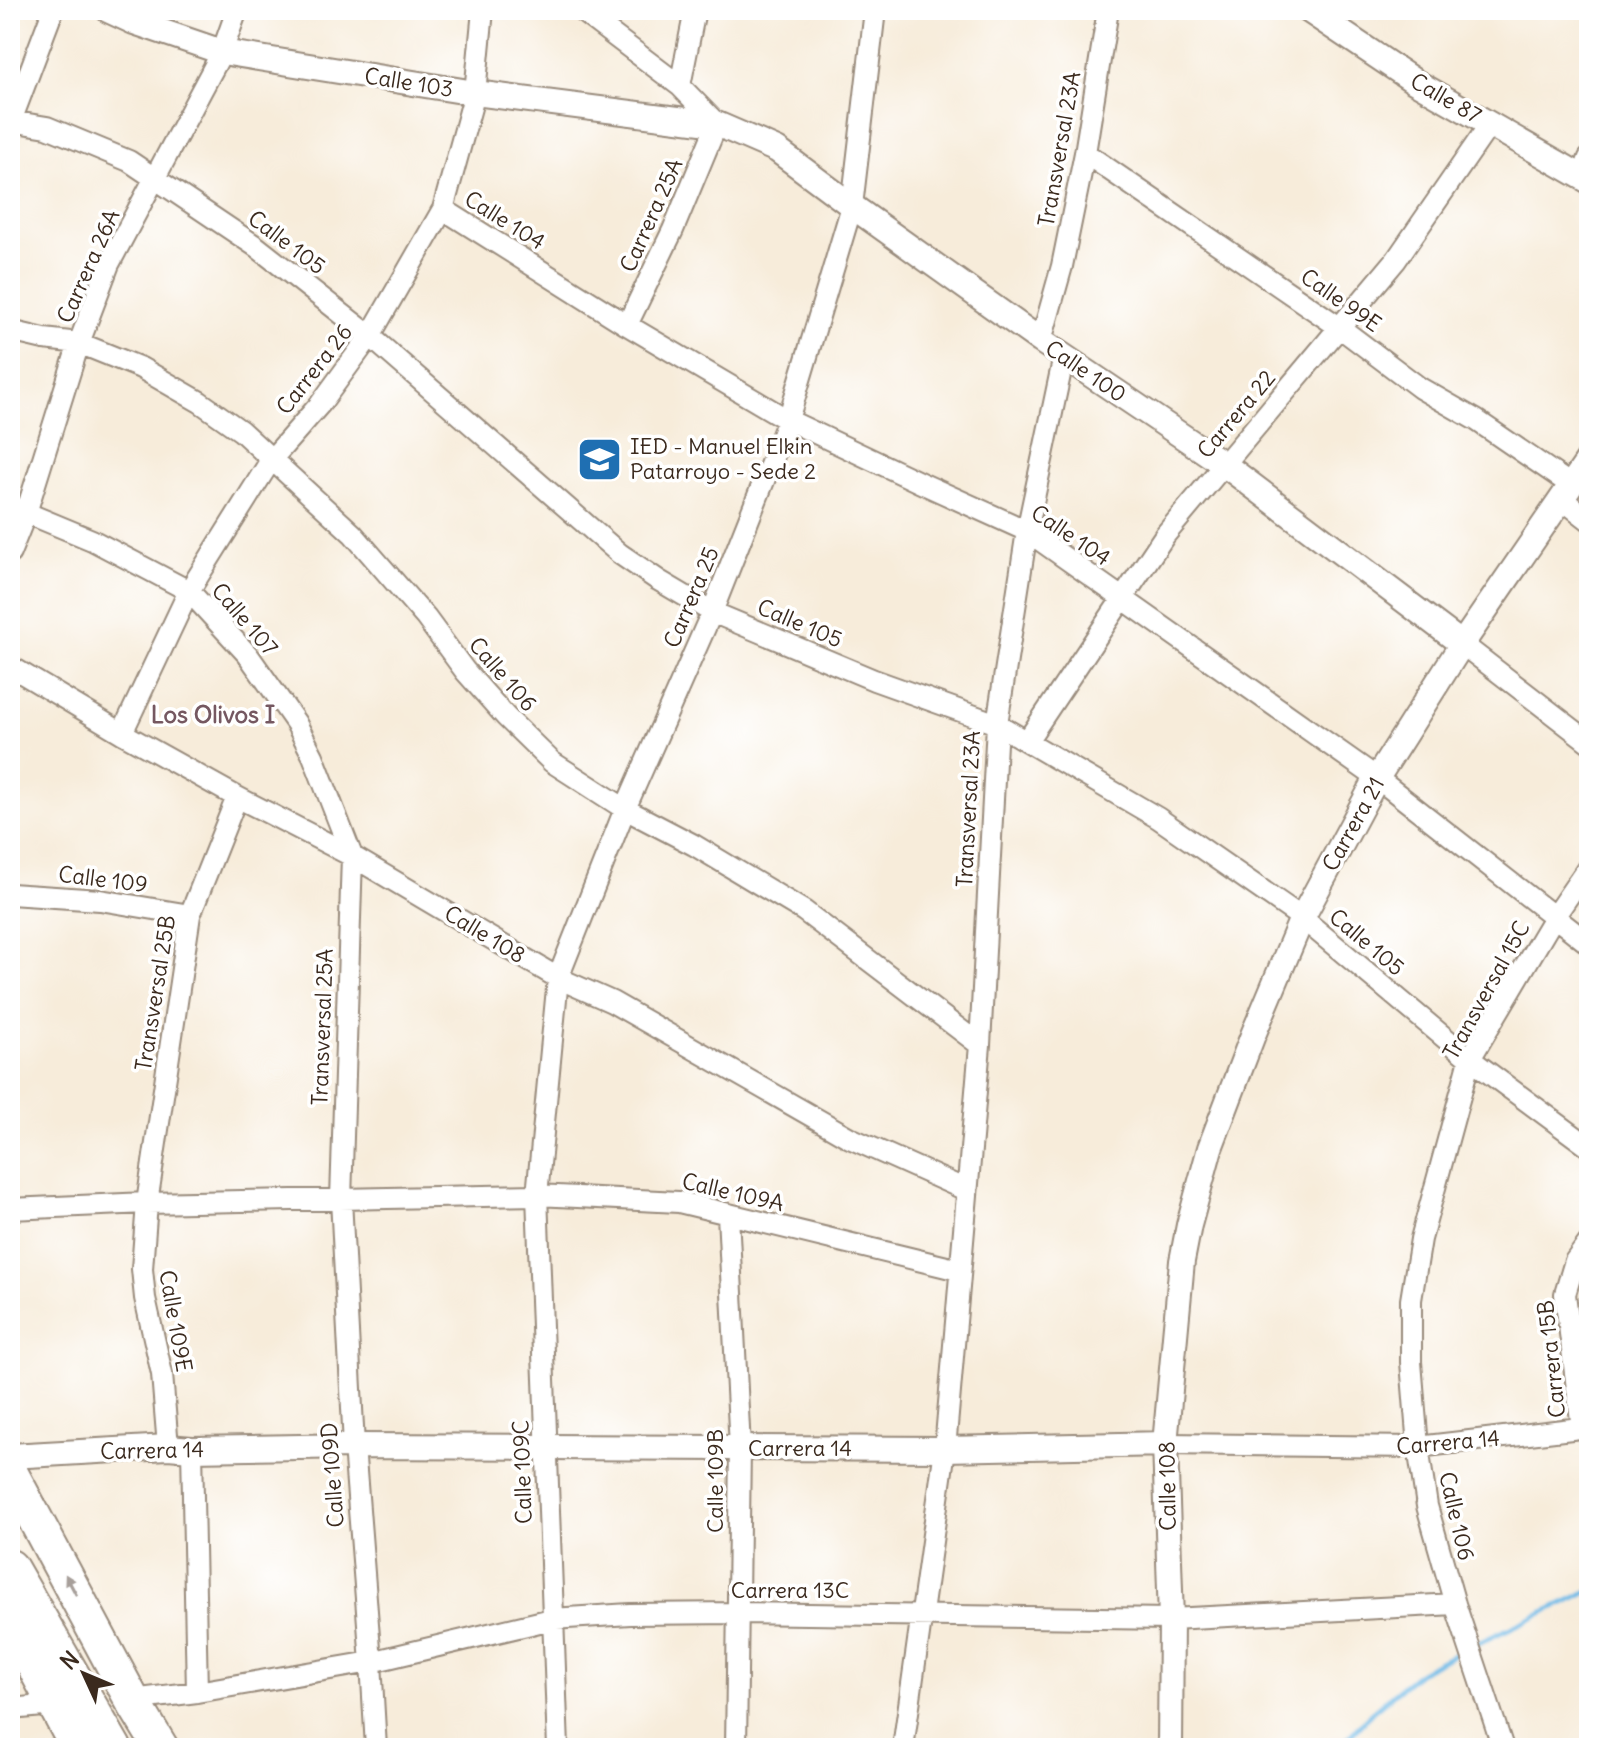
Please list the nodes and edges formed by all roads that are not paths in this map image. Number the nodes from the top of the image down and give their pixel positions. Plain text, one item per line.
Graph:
1 (53, 10) edge
2 (108, 10) edge
3 (237, 10) edge
4 (483, 10) edge
5 (580, 10) edge
6 (695, 10) edge
7 (875, 10) edge
8 (1108, 10) edge
9 (1308, 10) edge
10 (222, 52) junction
11 (680, 86) junction
12 (475, 93) junction
13 (10, 121) edge
14 (717, 124) junction
15 (1490, 124) junction
16 (1085, 153) junction
17 (1587, 171) edge
18 (155, 180) junction
19 (852, 206) junction
20 (443, 209) junction
21 (627, 325) junction
22 (1339, 327) junction
23 (10, 331) edge
24 (370, 336) junction
25 (1041, 341) junction
26 (79, 343) junction
27 (1064, 356) junction
28 (788, 420) junction
29 (1589, 459) edge
30 (271, 460) junction
31 (1225, 465) junction
32 (1566, 492) junction
33 (18, 510) edge
34 (1589, 520) edge
35 (1027, 531) junction
36 (10, 553) edge
37 (189, 591) junction
38 (1122, 598) junction
39 (712, 612) junction
40 (1462, 644) junction
41 (10, 666) edge
42 (997, 724) junction
43 (122, 733) junction
44 (1027, 741) junction
45 (1589, 742) edge
46 (1377, 778) junction
47 (237, 797) junction
48 (625, 809) junction
49 (352, 856) junction
50 (1589, 866) edge
51 (10, 894) edge
52 (190, 915) junction
53 (1554, 917) junction
54 (1302, 918) junction
55 (1589, 944) edge
56 (558, 978) junction
57 (980, 1045) junction
58 (1470, 1059) junction
59 (1589, 1147) edge
60 (966, 1190) junction
61 (537, 1195) junction
62 (341, 1199) junction
63 (147, 1203) junction
64 (10, 1209) edge
65 (728, 1215) junction
66 (1189, 1225) joint
67 (1421, 1239) joint
68 (1589, 1242) edge
69 (959, 1270) junction
70 (1585, 1427) edge
71 (1165, 1444) junction
72 (354, 1446) junction
73 (1418, 1447) junction
74 (180, 1448) junction
75 (545, 1448) junction
76 (740, 1448) junction
77 (945, 1449) junction
78 (10, 1456) edge
79 (10, 1472) edge
80 (10, 1567) edge
81 (1455, 1604) junction
82 (739, 1613) junction
83 (922, 1615) junction
84 (552, 1619) junction
85 (1171, 1619) junction
86 (10, 1620) edge
87 (371, 1662) junction
88 (197, 1692) junction
89 (132, 1700) junction
90 (55, 1705) junction
91 (10, 1709) edge
92 (78, 1748) edge
93 (114, 1748) edge
94 (161, 1748) edge
95 (376, 1748) edge
96 (558, 1748) edge
97 (736, 1748) edge
98 (903, 1748) edge
99 (1170, 1748) edge
100 (1503, 1748) edge

1 - 13 street
2 - 10 street, Calle 103
3 - 10 street, Carrera 26A
4 - 12 street, Carrera 26
5 - 11 street, Calle 100
6 - 11 street
7 - 19 street, Carrera 25
8 - 16 street, Transversal 23A
9 - 15 street, Calle 87
10 - 12 street, Calle 103
10 - 18 street, Carrera 26A
11 - 14 street, Calle 100
12 - 14 street, Calle 103
12 - 20 street, Carrera 26
13 - 18 street, Calle 105
14 - 19 street, Calle 100
14 - 21 street, Carrera 25A
15 - 17 street, Calle 87
15 - 22 street, Carrera 22
16 - 22 street, Calle 99E
16 - 25 street, Transversal 23A
18 - 24 street, Calle 105
18 - 26 street, Carrera 26A
19 - 25 street, Calle 100
19 - 28 street, Carrera 25
20 - 21 street, Calle 104
20 - 24 street, Carrera 26
21 - 28 street, Calle 104
22 - 31 street, Carrera 22
22 - 32 street, Calle 99E
23 - 26 street, Calle 106
24 - 30 street, Carrera 26
24 - 39 street, Calle 105
25 - 27 street, Calle 100
26 - 30 street, Calle 106
26 - 33 street, Carrera 26A
27 - 31 street, Calle 100
27 - 35 street, Transversal 23A
28 - 35 street, Calle 104
28 - 39 street, Carrera 25
29 - 32 street, Carrera 21
30 - 37 street, Carrera 26
30 - 48 street, Calle 106
31 - 38 street, Carrera 22
31 - 40 street, Calle 100
32 - 34 street, Calle 99E
32 - 40 street, Carrera 21
33 - 36 street, Carrera 26A
33 - 37 street, Calle 107
35 - 38 street, Calle 104
35 - 42 street, Transversal 23A
37 - 43 street, Carrera 26
37 - 49 street, Calle 107
38 - 44 street, Carrera 22
38 - 46 street, Calle 104
39 - 42 street, Calle 105
39 - 48 street, Carrera 25
40 - 45 street, Calle 100
40 - 46 street, Carrera 21
41 - 43 street, Calle 108
42 - 44 street, Calle 105
42 - 57 street, Transversal 23A
43 - 47 street, Calle 108
44 - 54 street, Calle 105
46 - 53 street, Calle 104
46 - 54 street, Carrera 21
47 - 49 street, Calle 108
47 - 52 street, Transversal 25B
48 - 56 street, Carrera 25
48 - 57 street, Calle 106
49 - 56 street, Calle 108
49 - 62 street, Transversal 25A
50 - 53 street, Transversal 15C
51 - 52 street, Calle 109
52 - 63 street, Transversal 25B
53 - 55 street, Calle 104
53 - 58 street, Transversal 15C
54 - 58 street, Calle 105
54 - 66 street, Carrera 21
56 - 60 street, Calle 108
56 - 61 street, Carrera 25
57 - 60 street, Transversal 23A
58 - 59 street, Calle 105
58 - 67 street, Transversal 15C
60 - 69 street, Transversal 23A
61 - 62 street, Calle 109A
61 - 65 street, Calle 109A
61 - 75 street, Calle 109C
62 - 63 street, Calle 109A
62 - 72 street, Calle 109D
63 - 64 street, Calle 109A
63 - 74 street, Calle 109E
65 - 69 street, Calle 109A
65 - 76 street, Calle 109B
66 - 71 street, Calle 108
67 - 73 street, Calle 106
68 - 70 street, Carrera 15B
69 - 77 street
70 - 73 street, Carrera 14
71 - 73 street, Carrera 14
71 - 77 street, Carrera 14
71 - 85 street, Calle 108
72 - 74 street, Carrera 14
72 - 75 street, Carrera 14
72 - 87 street, Calle 109D
73 - 81 street, Calle 106
74 - 78 street, Carrera 14
74 - 88 street, Calle 109E
75 - 76 street, Carrera 14
75 - 84 street, Calle 109C
76 - 77 street, Carrera 14
76 - 82 street, Calle 109B
77 - 83 street
89 -> 79 highway
80 - 93 highway
81 - 85 street, Carrera 13C
81 - 100 street, Calle 106
82 - 83 street, Carrera 13C
82 - 84 street, Carrera 13C
82 - 97 street, Calle 109B
83 - 85 street, Carrera 13C
83 - 98 street
84 - 87 street, Carrera 13C
84 - 96 street, Calle 109C
85 - 99 street, Calle 108
86 - 90 highway
87 - 88 street, Carrera 13C
87 - 95 street, Calle 109D
88 - 89 street, Carrera 13C
89 - 94 highway
90 - 91 street
90 - 92 highway

